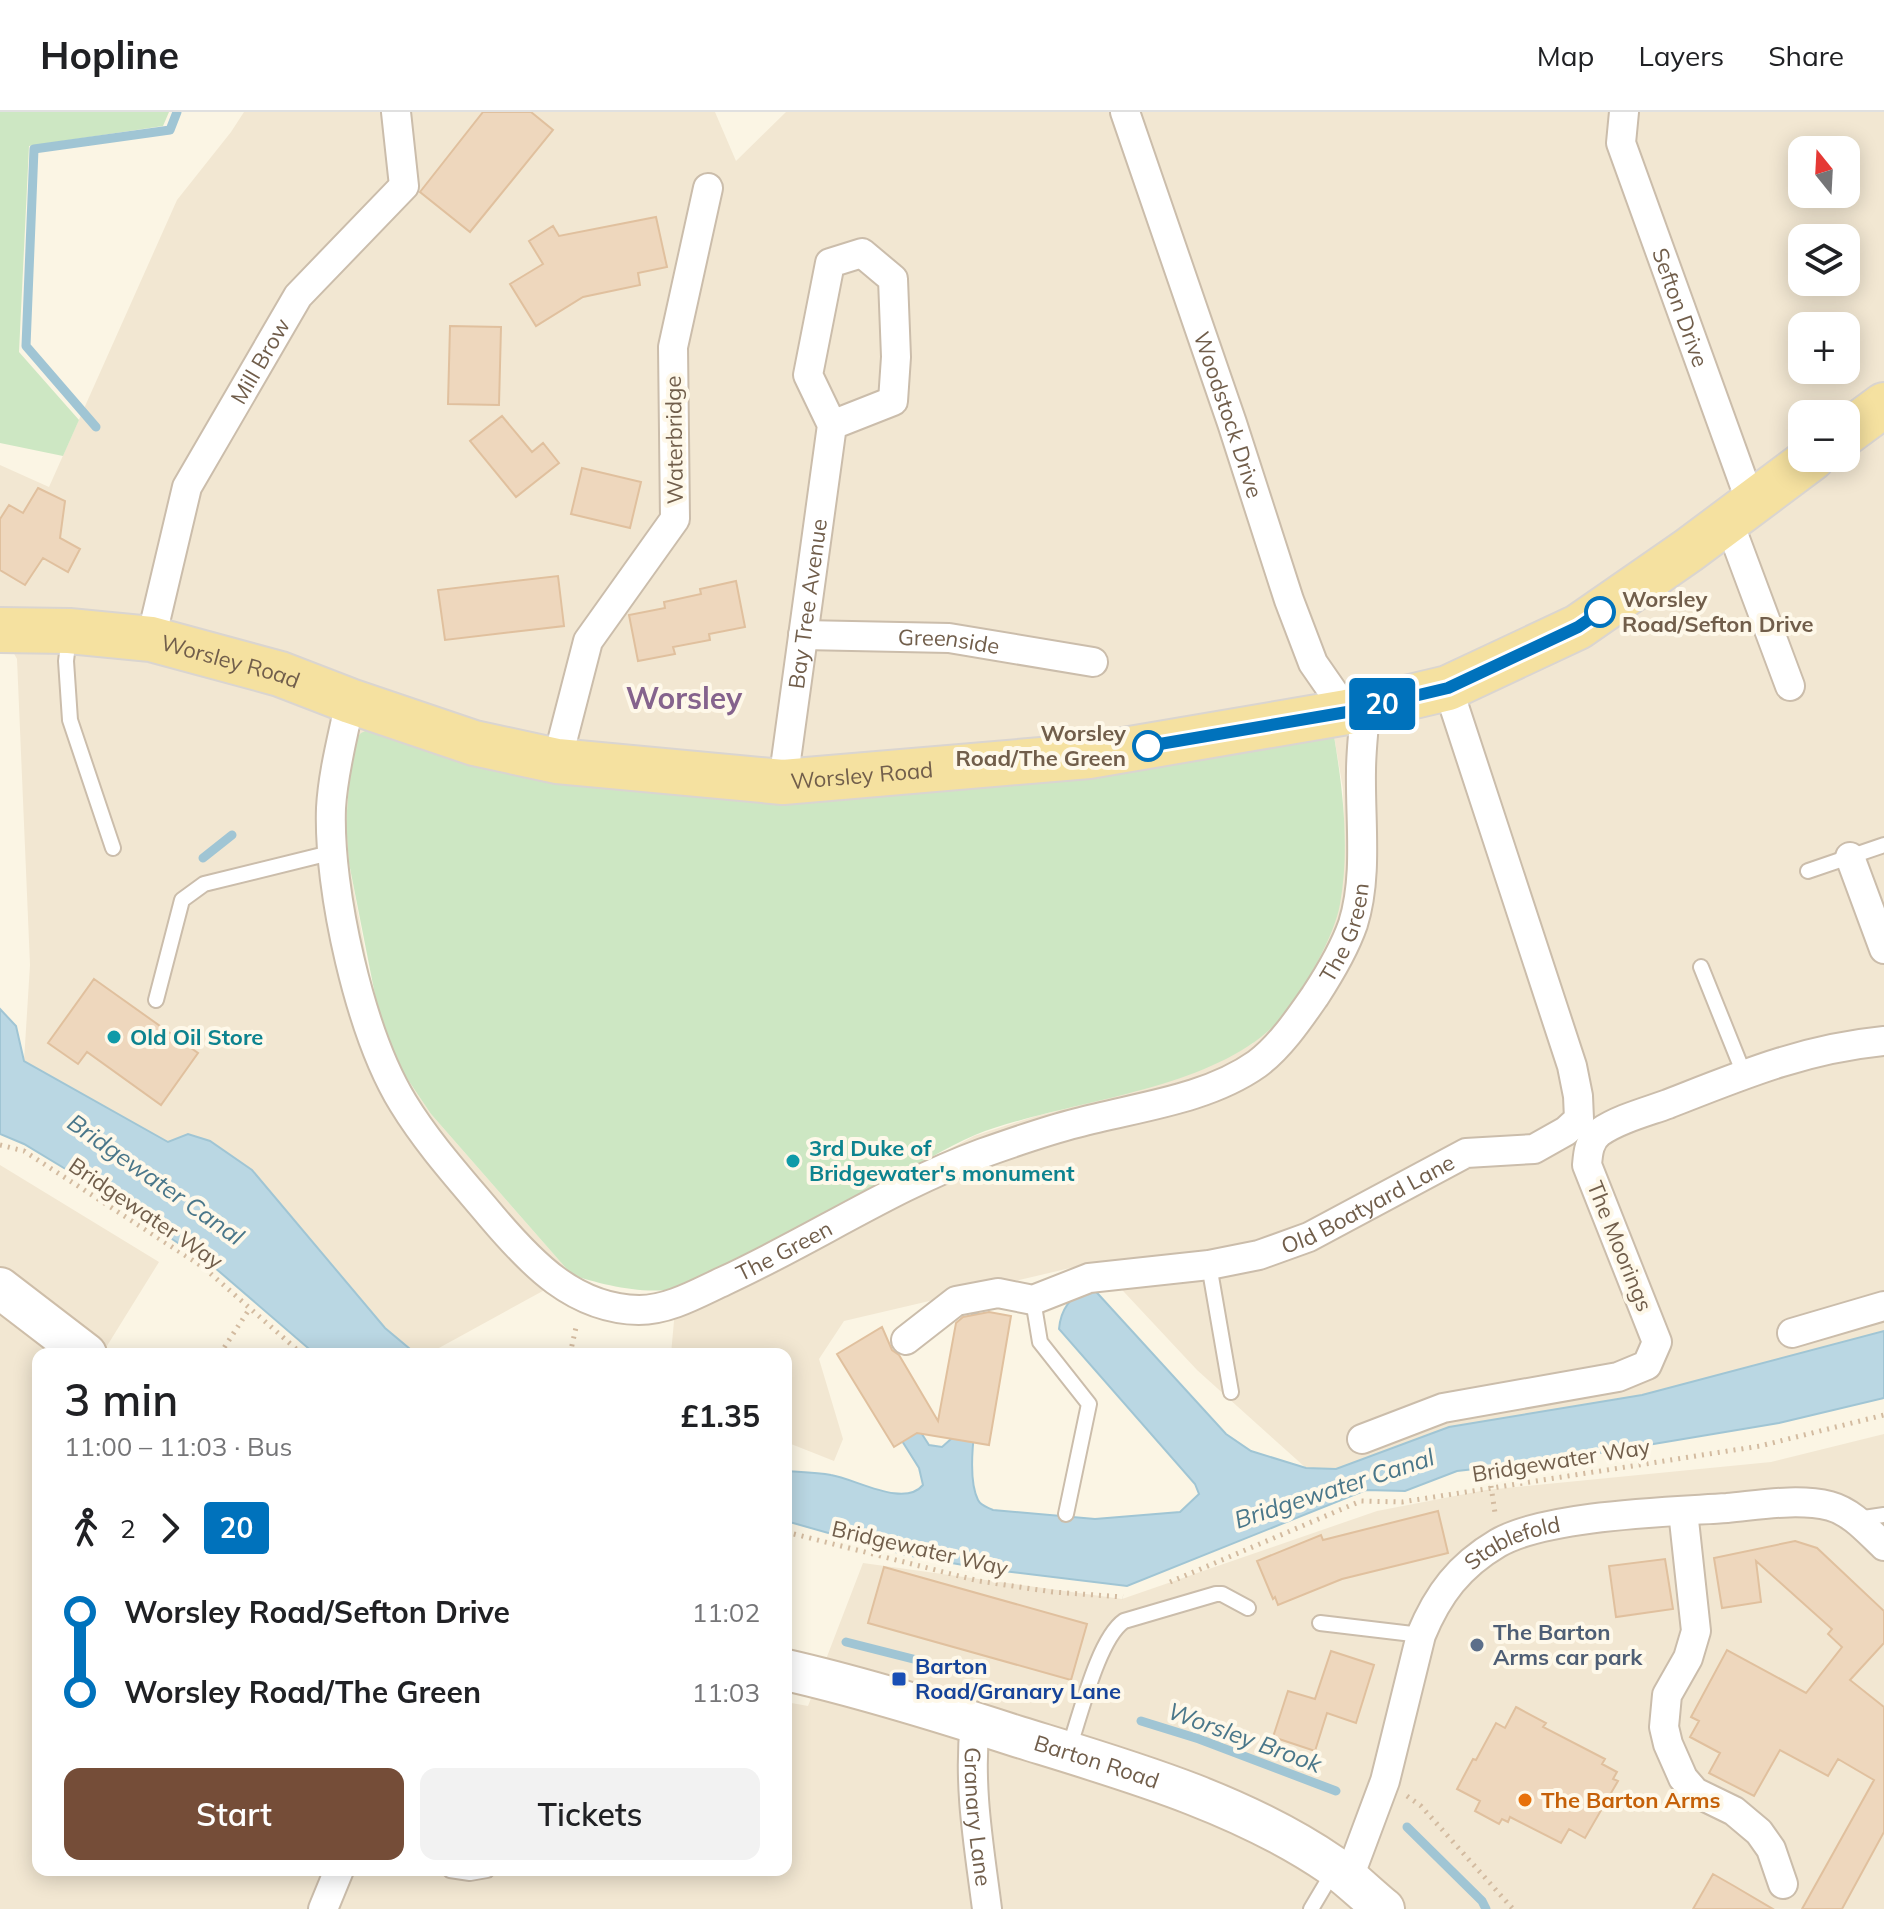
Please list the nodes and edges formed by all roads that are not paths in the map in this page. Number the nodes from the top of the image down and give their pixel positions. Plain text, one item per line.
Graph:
1 (396, 112) edge
2 (1125, 112) edge
3 (1624, 112) edge
4 (708, 188) dead end
5 (1884, 405) edge
6 (1860, 423) edge
7 (832, 425) junction
8 (1793, 472) edge
9 (1740, 512) junction
10 (0, 630) edge
11 (69, 631) junction
12 (803, 635) junction
13 (151, 639) junction
14 (1093, 662) dead end
15 (1790, 686) dead end
16 (1448, 688) junction
17 (350, 701) junction
18 (1356, 710) junction
19 (557, 761) junction
20 (783, 782) junction
21 (1884, 845) edge
22 (113, 848) dead end
23 (334, 852) junction
24 (1850, 857) junction
25 (1808, 871) dead end
26 (1884, 949) edge
27 (1701, 967) dead end
28 (156, 1000) dead end
29 (1884, 1041) edge
30 (1744, 1074) junction
31 (1209, 1265) junction
32 (0, 1288) edge
33 (1033, 1300) junction
34 (1884, 1306) edge
35 (1792, 1333) dead end
36 (906, 1340) dead end
37 (78, 1348) edge
38 (1231, 1392) dead end
39 (1362, 1439) dead end
40 (1683, 1511) junction
41 (1066, 1514) dead end
42 (1884, 1515) edge
43 (1855, 1519) junction
44 (1884, 1546) edge
45 (1248, 1608) dead end
46 (1320, 1623) dead end
47 (1421, 1635) junction
48 (792, 1671) edge
49 (975, 1723) junction
50 (1068, 1752) junction
51 (1342, 1874) junction
52 (337, 1876) edge
53 (1783, 1884) dead end
54 (323, 1909) edge
55 (987, 1909) edge
56 (1311, 1909) edge
57 (1384, 1909) edge

1 - 13 street, Mill Brow
2 - 18 street, Woodstock Drive
3 - 9 street, Sefton Drive
4 - 19 street, Waterbridge
5 - 6 main road
7 - 7 street
7 - 12 street, Bay Tree Avenue
8 - 9 main road, Worsley Road
9 - 15 street, Sefton Drive
9 - 16 main road, Worsley Road
10 - 11 main road, Worsley Road
11 - 13 main road, Worsley Road
11 - 22 lane
12 - 14 street, Greenside
12 - 20 street, Bay Tree Avenue
13 - 17 main road, Worsley Road
16 - 18 main road, Worsley Road
16 - 31 street, Old Boatyard Lane
17 - 19 main road, Worsley Road
17 - 23 street, The Green
18 - 20 main road, Worsley Road
18 - 23 street, The Green
19 - 20 main road, Worsley Road
21 - 24 lane
23 - 28 lane
24 - 25 lane
24 - 26 street
27 - 30 lane
29 - 30 street, The Moorings
30 - 39 street, The Moorings
31 - 33 street, Old Boatyard Lane
31 - 38 lane
32 - 37 main road
33 - 36 street
33 - 41 lane
34 - 35 street
40 - 43 street, Stablefold
40 - 47 street, Stablefold
40 - 53 street
42 - 43 lane
43 - 44 street, Stablefold
45 - 50 lane
46 - 47 lane
47 - 51 street, Stablefold
48 - 49 main road, Barton Road
49 - 50 main road, Barton Road
49 - 55 street, Granary Lane
50 - 51 main road, Barton Road
51 - 56 lane
51 - 57 main road, Barton Road
52 - 54 street

